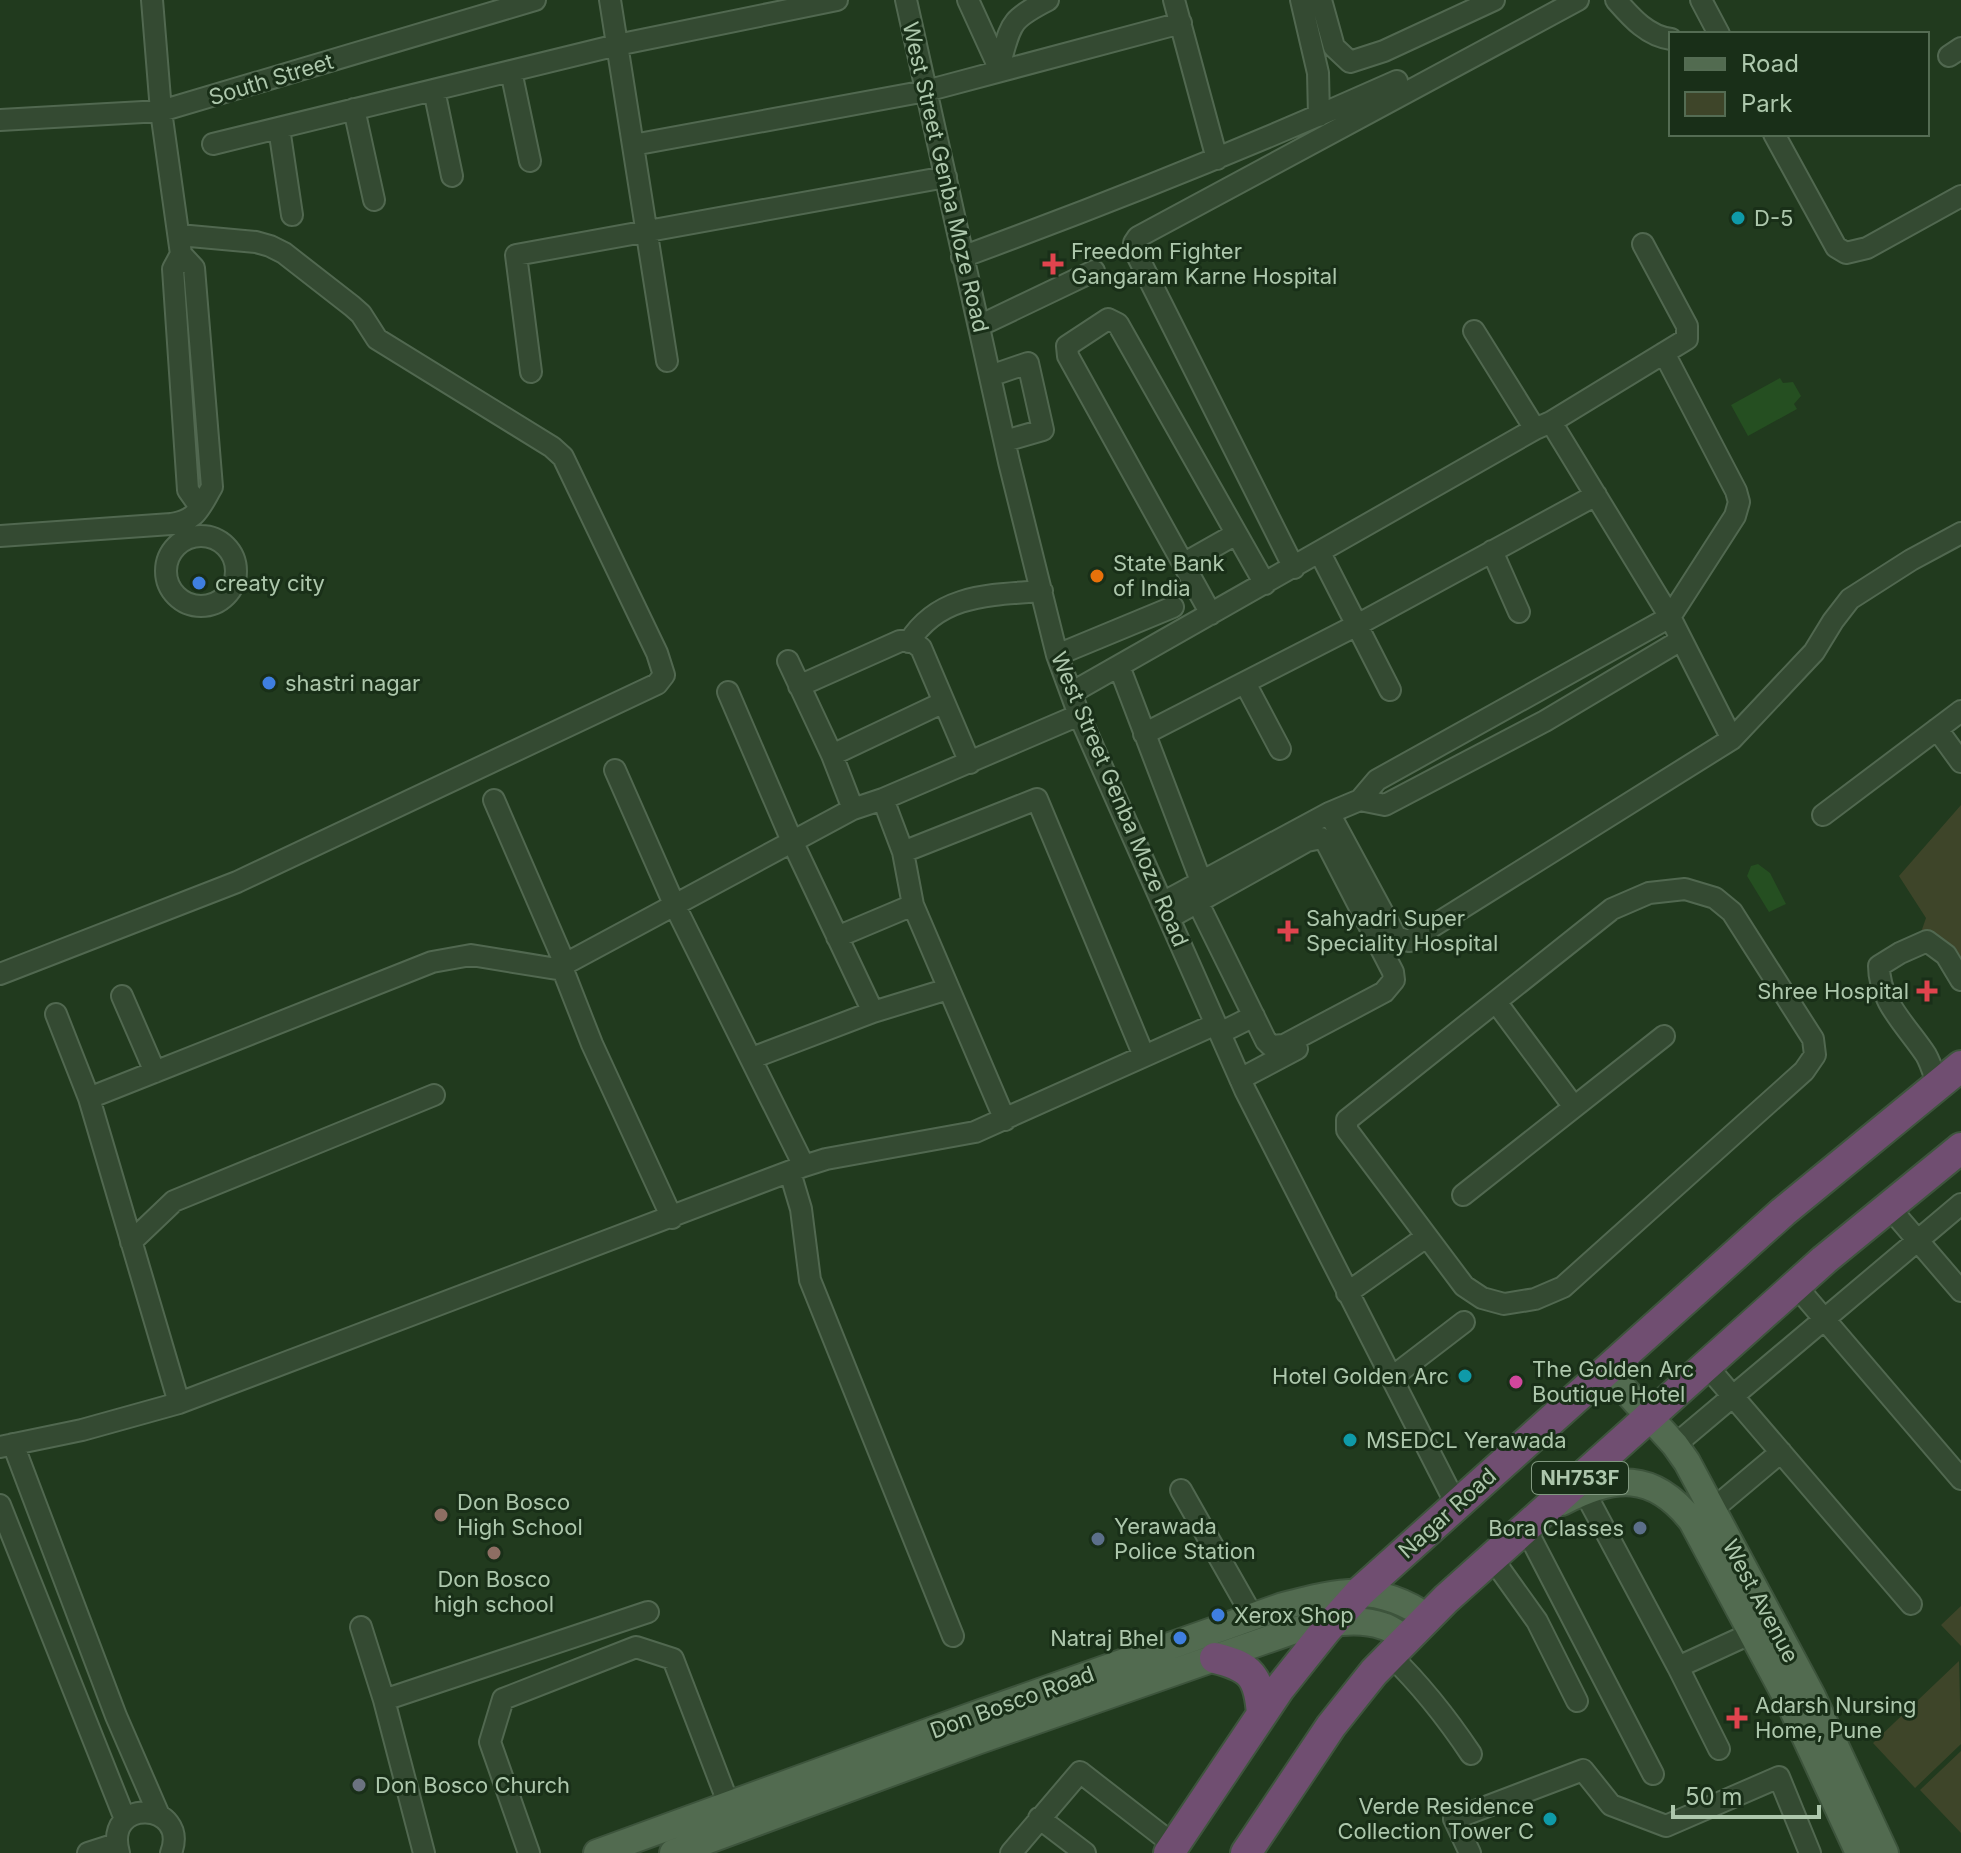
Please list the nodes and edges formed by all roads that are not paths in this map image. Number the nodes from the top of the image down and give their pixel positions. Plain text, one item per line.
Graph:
1 (152, 0) edge
2 (535, 0) edge
3 (610, 0) edge
4 (837, 0) edge
5 (906, 0) edge
6 (968, 0) edge
7 (1048, 0) edge
8 (1174, 0) edge
9 (1301, 0) edge
10 (1321, 0) edge
11 (1494, 0) edge
12 (1578, 0) edge
13 (1616, 0) edge
14 (1701, 0) edge
15 (491, 6) edge
16 (1027, 6) edge
17 (1181, 23) junction
18 (1718, 32) edge
19 (1669, 39) edge
20 (617, 45) junction
21 (999, 68) junction
22 (511, 71) junction
23 (1397, 81) dead end
24 (434, 90) junction
25 (926, 91) junction
26 (354, 109) junction
27 (161, 111) junction
28 (1319, 116) junction
29 (0, 120) edge
30 (279, 128) junction
31 (1775, 136) edge
32 (213, 144) dead end
33 (633, 145) junction
34 (1217, 159) junction
35 (530, 161) dead end
36 (452, 176) dead end
37 (946, 177) junction
38 (1961, 196) edge
39 (374, 200) dead end
40 (292, 215) dead end
41 (646, 232) junction
42 (180, 244) junction
43 (1643, 244) dead end
44 (962, 257) junction
45 (1094, 271) dead end
46 (979, 326) junction
47 (1474, 331) dead end
48 (1664, 353) junction
49 (667, 361) dead end
50 (531, 372) dead end
51 (990, 376) junction
52 (1543, 426) junction
53 (1005, 441) junction
54 (1596, 495) junction
55 (1961, 533) edge
56 (1236, 534) junction
57 (0, 536) edge
58 (1492, 551) junction
59 (1320, 553) junction
60 (1183, 564) junction
61 (1294, 568) junction
62 (1265, 584) junction
63 (1042, 591) junction
64 (1173, 607) dead end
65 (1519, 612) dead end
66 (1211, 614) junction
67 (1670, 617) junction
68 (1357, 625) junction
69 (1681, 640) junction
70 (909, 642) junction
71 (1057, 655) junction
72 (788, 661) dead end
73 (1119, 666) junction
74 (1245, 683) junction
75 (799, 686) junction
76 (1390, 690) dead end
77 (728, 692) dead end
78 (1071, 693) junction
79 (944, 702) junction
80 (1961, 711) edge
81 (1079, 715) junction
82 (1937, 729) junction
83 (1144, 734) junction
84 (1732, 739) junction
85 (1280, 749) dead end
86 (832, 755) junction
87 (1961, 762) edge
88 (970, 763) junction
89 (615, 770) dead end
90 (883, 799) junction
91 (494, 800) dead end
92 (1360, 800) junction
93 (853, 809) junction
94 (1329, 813) junction
95 (1823, 815) dead end
96 (792, 841) junction
97 (903, 852) junction
98 (1196, 896) junction
99 (674, 904) junction
100 (913, 905) junction
101 (1165, 910) junction
102 (837, 937) junction
103 (564, 967) junction
104 (2, 975) edge
105 (1961, 980) edge
106 (948, 989) junction
107 (122, 996) dead end
108 (1395, 996) dead end
109 (1496, 1002) junction
110 (873, 1012) junction
111 (56, 1014) dead end
112 (1248, 1019) junction
113 (1218, 1028) junction
114 (1664, 1036) dead end
115 (1144, 1056) junction
116 (752, 1058) junction
117 (155, 1072) junction
118 (1949, 1075) edge
119 (1240, 1079) junction
120 (434, 1095) dead end
121 (89, 1098) junction
122 (1574, 1107) junction
123 (1005, 1120) junction
124 (1961, 1148) edge
125 (797, 1169) junction
126 (1463, 1195) dead end
127 (1961, 1204) edge
128 (1889, 1207) junction
129 (672, 1218) junction
130 (1426, 1237) junction
131 (1917, 1240) junction
132 (131, 1242) junction
133 (1796, 1286) junction
134 (1961, 1291) edge
135 (1347, 1293) junction
136 (1824, 1319) junction
137 (1464, 1322) dead end
138 (1706, 1365) junction
139 (1606, 1369) junction
140 (1391, 1378) junction
141 (1733, 1395) junction
142 (179, 1403) junction
143 (1649, 1416) junction
144 (6, 1445) edge
145 (1675, 1445) junction
146 (1781, 1452) junction
147 (1961, 1479) edge
148 (1181, 1490) dead end
149 (1584, 1491) junction
150 (1456, 1504) junction
151 (0, 1505) edge
152 (1712, 1510) junction
153 (1534, 1520) junction
154 (1492, 1558) junction
155 (1361, 1591) junction
156 (1911, 1604) dead end
157 (648, 1612) dead end
158 (1253, 1617) junction
159 (1429, 1618) junction
160 (1333, 1623) junction
161 (361, 1627) dead end
162 (1752, 1633) junction
163 (953, 1636) dead end
164 (1398, 1647) junction
165 (1215, 1658) junction
166 (1678, 1667) junction
167 (384, 1700) junction
168 (1577, 1701) dead end
169 (1262, 1714) junction
170 (1719, 1749) dead end
171 (1471, 1754) dead end
172 (1653, 1774) dead end
173 (729, 1805) junction
174 (159, 1815) junction
175 (1039, 1818) junction
176 (125, 1819) junction
177 (118, 1848) edge
178 (1172, 1849) edge
179 (88, 1853) edge
180 (171, 1853) edge
181 (424, 1853) edge
182 (529, 1853) edge
183 (597, 1853) edge
184 (673, 1853) edge
185 (1011, 1853) edge
186 (1085, 1853) edge
187 (1246, 1853) edge
188 (1470, 1853) edge
189 (1810, 1853) edge
190 (1859, 1853) edge
191 (1885, 1853) edge

1 - 27 street
2 - 15 street, South Street
3 - 20 street
4 - 20 street
5 - 25 street, West Street Genba Moze Road
6 - 21 street
7 - 16 street
8 - 17 street
9 - 28 street
10 - 11 street
12 - 61 street
13 - 19 street
14 - 18 street
15 - 27 street, South Street
16 - 21 street
17 - 21 street
17 - 34 street
20 - 22 street
20 - 33 street
21 - 25 street
22 - 24 street
22 - 35 street
23 - 28 street
24 - 26 street
24 - 36 street
25 - 33 street
25 - 37 street, West Street Genba Moze Road
26 - 30 street
26 - 39 street
27 - 29 street, South Street
27 - 42 street
28 - 34 street
30 - 32 street
30 - 40 street
31 - 38 street
33 - 41 street
34 - 44 street
37 - 41 street
37 - 44 street, West Street Genba Moze Road
41 - 49 street
41 - 50 street
42 - 57 street
42 - 104 street
43 - 48 street
44 - 46 street, West Street Genba Moze Road
45 - 46 street
46 - 51 street, West Street Genba Moze Road
47 - 52 street
48 - 52 street
48 - 67 street
51 - 53 street, West Street Genba Moze Road
51 - 53 street
52 - 54 street
52 - 59 street
53 - 63 street, West Street Genba Moze Road
54 - 58 street
54 - 67 street
55 - 84 street
56 - 60 street
56 - 60 street
56 - 62 street
58 - 65 street
58 - 68 street
59 - 61 street
59 - 68 street
60 - 66 street
61 - 62 street
62 - 66 street
63 - 70 street
63 - 71 street, West Street Genba Moze Road
64 - 71 street
66 - 73 street
67 - 69 street
67 - 92 street
68 - 74 street
68 - 76 street
69 - 84 street
69 - 92 street
70 - 75 street
70 - 79 street
71 - 78 street, West Street Genba Moze Road
72 - 75 street
73 - 78 street
73 - 83 street
74 - 83 street
74 - 85 street
75 - 86 street
77 - 96 street
78 - 81 street, West Street Genba Moze Road
79 - 86 street
79 - 88 street
80 - 82 street
81 - 88 street
81 - 101 street, West Street Genba Moze Road
82 - 87 street
82 - 95 street
83 - 98 street
84 - 94 street
86 - 93 street
88 - 90 street
89 - 99 street
90 - 93 street
90 - 97 street
91 - 103 street
92 - 94 street
93 - 96 street
94 - 98 street
96 - 99 street
96 - 102 street
97 - 100 street
97 - 115 street
98 - 101 street
98 - 112 street
98 - 112 street
99 - 103 street
99 - 116 street
100 - 102 street
100 - 106 street
101 - 113 street, West Street Genba Moze Road
102 - 110 street
103 - 117 street
103 - 129 street
105 - 118 street
106 - 110 street
106 - 123 street
107 - 117 street
108 - 119 street
109 - 122 street
109 - 130 street
109 - 130 street
110 - 116 street
111 - 121 street
112 - 113 street
113 - 115 street
113 - 119 street, West Street Genba Moze Road
114 - 122 street
115 - 123 street
116 - 125 street
117 - 121 street
118 - 139 highway, Nagar Road / NH753F
119 - 135 street, West Street Genba Moze Road
120 - 132 street
121 - 132 street
122 - 126 street
123 - 125 street
124 - 128 highway, NH753F
125 - 129 street
125 - 163 street
127 - 131 street
128 - 131 street
128 - 133 highway, NH753F
129 - 142 street
130 - 135 street
131 - 134 street
131 - 136 street
132 - 142 street
133 - 136 street
133 - 138 highway, NH753F
135 - 140 street, West Street Genba Moze Road
136 - 141 street
136 - 147 street
137 - 140 street
138 - 141 street
138 - 143 highway, NH753F
139 - 143 main road, West Avenue
139 - 150 highway, Nagar Road / NH753F
140 - 150 street, West Street Genba Moze Road
141 - 145 street
141 - 146 street
142 - 144 street
143 - 145 main road, West Avenue
143 - 153 highway, NH753F
144 - 174 street
145 - 152 main road, West Avenue
146 - 152 street
146 - 156 street
148 - 158 street
149 - 153 main road, West Avenue
149 - 162 main road, West Avenue
149 - 166 street
150 - 155 highway, Nagar Road / NH753F
151 - 176 street
152 - 191 main road, West Avenue
153 - 154 highway, NH753F
153 - 172 street
154 - 159 highway, NH753F
154 - 168 street
155 - 158 main road, Don Bosco Road
155 - 159 main road, Don Bosco Road
155 - 160 highway, Nagar Road / NH753F
157 - 167 street
158 - 173 main road, Don Bosco Road
159 - 164 highway, NH753F
160 - 164 main road, Don Bosco Road
160 - 165 main road, Don Bosco Road
160 - 169 highway, Nagar Road / NH753F
161 - 167 street
162 - 166 street
162 - 190 main road, West Avenue
164 - 171 street
164 - 187 highway, NH753F
165 - 169 highway
165 - 184 main road, Don Bosco Road
166 - 170 street
167 - 181 street
169 - 178 highway, Nagar Road / NH753F
173 - 182 street
173 - 183 main road, Don Bosco Road
174 - 176 street
174 - 180 street
175 - 178 street
175 - 185 street
175 - 186 street
176 - 177 street
177 - 179 street
188 - 189 street

